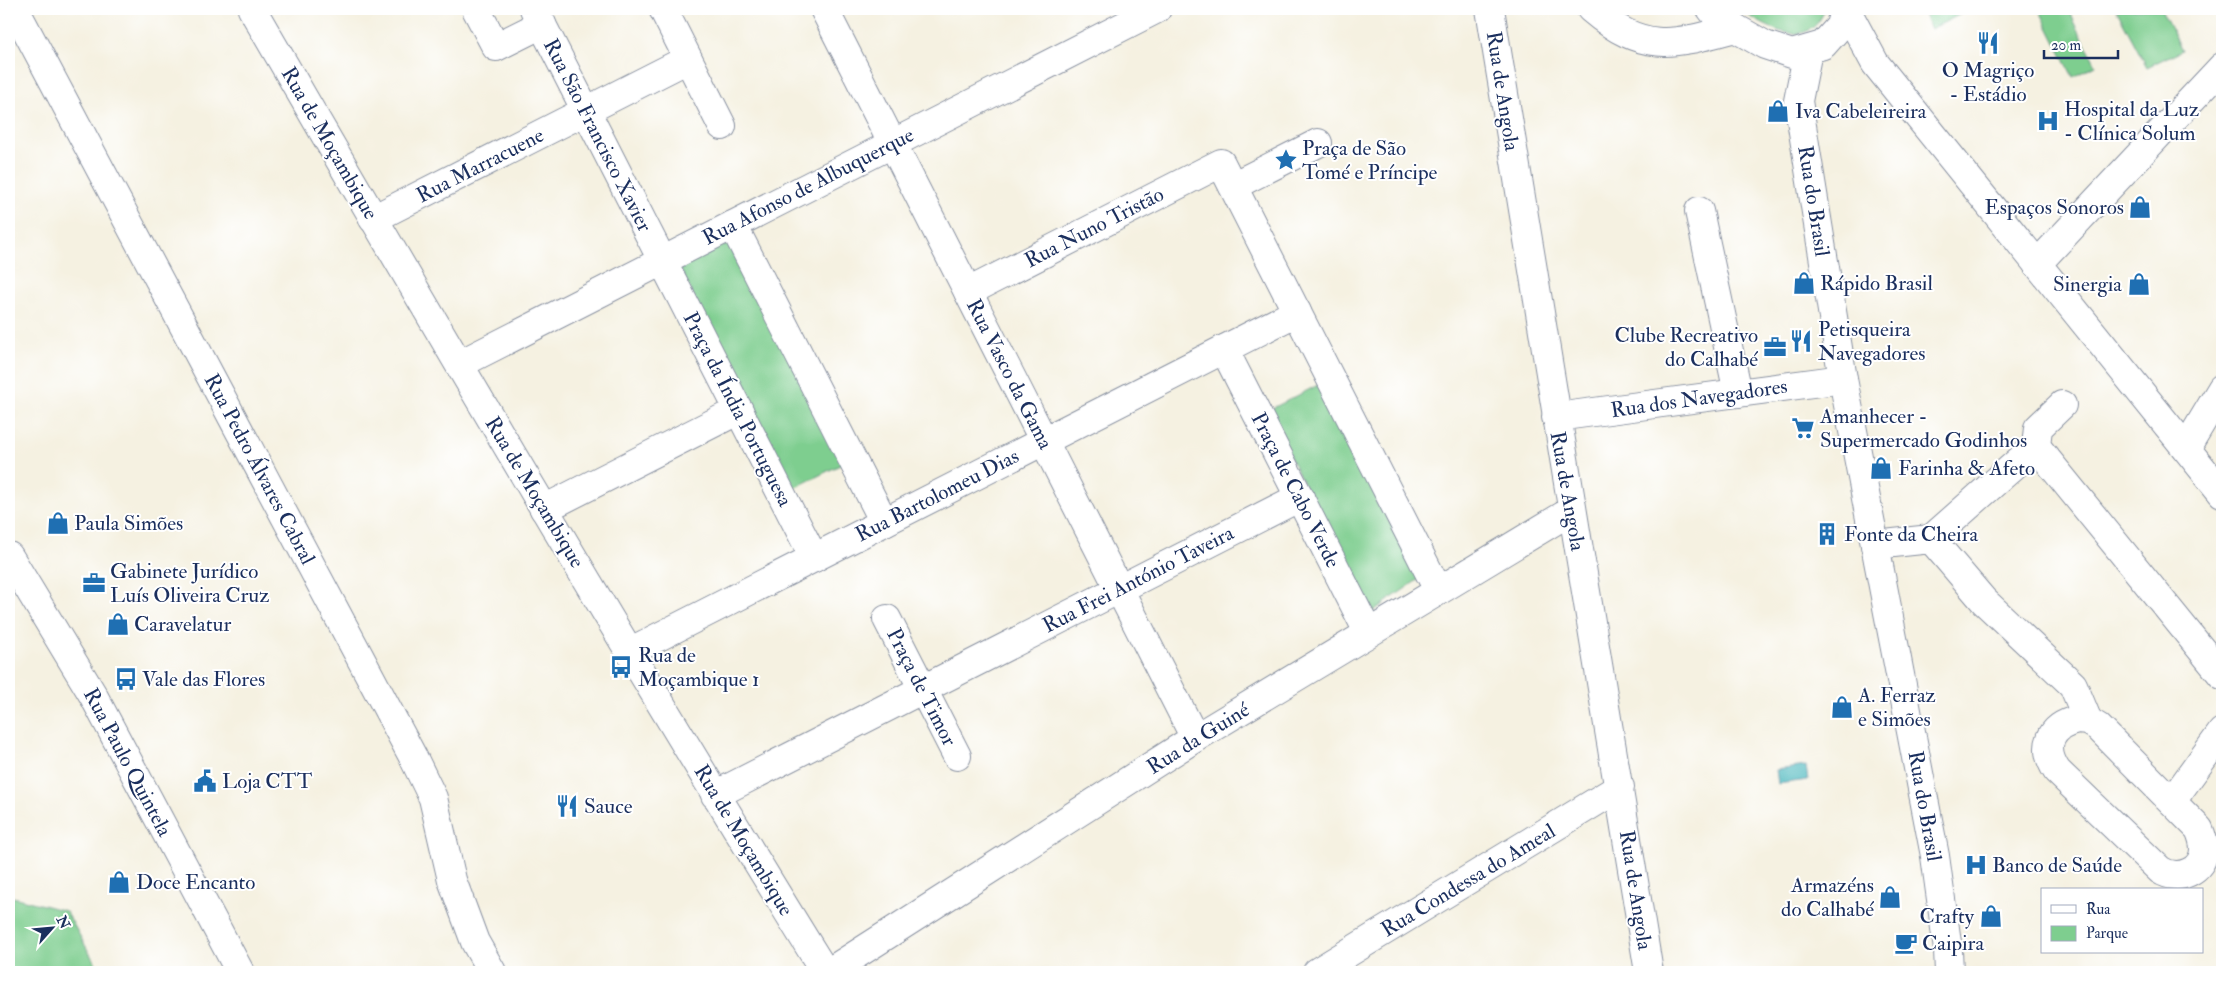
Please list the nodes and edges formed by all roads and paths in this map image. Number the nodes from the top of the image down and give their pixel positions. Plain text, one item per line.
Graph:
1 (15, 9) edge
2 (252, 9) edge
3 (476, 9) edge
4 (663, 9) edge
5 (824, 9) edge
6 (1157, 9) edge
7 (1490, 9) edge
8 (1591, 9) edge
9 (1711, 9) edge
10 (1845, 9) edge
11 (538, 16) edge
12 (1735, 28) junction
13 (1816, 48) junction
14 (688, 59) junction
15 (1875, 63) junction
16 (2222, 67) edge
17 (586, 111) junction
18 (722, 126) dead end
19 (1318, 143) dead end
20 (892, 144) junction
21 (1227, 175) junction
22 (1699, 211) dead end
23 (373, 219) junction
24 (733, 225) junction
25 (663, 261) junction
26 (2037, 264) junction
27 (968, 292) junction
28 (1296, 312) junction
29 (1224, 348) junction
30 (460, 364) junction
31 (1843, 379) junction
32 (2222, 388) edge
33 (1738, 393) junction
34 (2062, 405) dead end
35 (738, 410) junction
36 (1556, 417) junction
37 (1044, 440) junction
38 (2036, 446) junction
39 (2186, 448) junction
40 (2222, 493) edge
41 (1300, 497) junction
42 (544, 509) junction
43 (1571, 511) junction
44 (884, 522) junction
45 (1930, 539) junction
46 (1875, 545) junction
47 (9, 556) edge
48 (814, 558) junction
49 (1119, 589) junction
50 (1438, 590) junction
51 (887, 619) dead end
52 (1368, 632) junction
53 (631, 651) junction
54 (2222, 675) edge
55 (923, 689) junction
56 (2088, 721) junction
57 (2222, 732) edge
58 (1195, 738) junction
59 (957, 756) dead end
60 (1620, 787) junction
61 (715, 795) junction
62 (2172, 801) junction
63 (240, 972) edge
64 (492, 972) edge
65 (827, 972) edge
66 (1316, 972) edge
67 (1649, 972) edge
68 (1949, 972) edge

1 - 64 street, Rua Pedro Álvares Cabral
2 - 23 street, Rua de Moçambique
3 - 11 street
4 - 14 street
5 - 20 street, Rua Vasco da Gama
6 - 20 street, Rua Afonso de Albuquerque
7 - 36 street, Rua de Angola
8 - 12 street
9 - 12 street
10 - 13 street
10 - 15 street
11 - 17 street, Rua São Francisco Xavier
12 - 13 street
13 - 15 street
13 - 31 street, Rua do Brasil
14 - 17 street, Rua Marracuene
14 - 18 street
15 - 26 street
16 - 26 street
17 - 23 street, Rua Marracuene
17 - 25 street, Rua São Francisco Xavier
19 - 21 street
20 - 24 street, Rua Afonso de Albuquerque
20 - 27 street, Rua Vasco da Gama
21 - 27 street, Rua Nuno Tristão
21 - 28 street
22 - 33 street
23 - 30 street, Rua de Moçambique
24 - 25 street, Rua Afonso de Albuquerque
24 - 44 street
25 - 30 street, Rua Afonso de Albuquerque
25 - 35 street, Praça da Índia Portuguesa
26 - 39 street
27 - 37 street, Rua Vasco da Gama
28 - 29 street, Rua Bartolomeu Dias
28 - 50 street
29 - 37 street, Rua Bartolomeu Dias
29 - 41 street, Praça de Cabo Verde
30 - 42 street, Rua de Moçambique
31 - 33 street, Rua dos Navegadores
31 - 46 street, Rua do Brasil
32 - 39 street
33 - 36 street, Rua dos Navegadores
34 - 38 street
35 - 42 street
35 - 48 street, Praça da Índia Portuguesa
36 - 43 street, Rua de Angola
37 - 44 street, Rua Bartolomeu Dias
37 - 49 street, Rua Vasco da Gama
38 - 45 street
38 - 54 street
39 - 40 street
41 - 49 street, Rua Frei António Taveira
41 - 52 street, Praça de Cabo Verde
42 - 53 street, Rua de Moçambique
43 - 50 street, Rua da Guiné
43 - 60 street, Rua de Angola
44 - 48 street, Rua Bartolomeu Dias
45 - 46 street
45 - 56 street
46 - 68 street, Rua do Brasil
47 - 63 street, Rua Paulo Quintela
48 - 53 street, Rua Bartolomeu Dias
49 - 55 street, Rua Frei António Taveira
49 - 58 street, Rua Vasco da Gama
50 - 52 street, Rua da Guiné
51 - 55 street, Praça de Timor
52 - 58 street, Rua da Guiné
53 - 61 street, Rua de Moçambique
55 - 59 street, Praça de Timor
55 - 61 street, Rua Frei António Taveira
56 - 62 street
56 - 62 street
57 - 62 street
58 - 65 street, Rua da Guiné
60 - 66 street, Rua Condessa do Ameal
60 - 67 street, Rua de Angola
61 - 65 street, Rua de Moçambique

